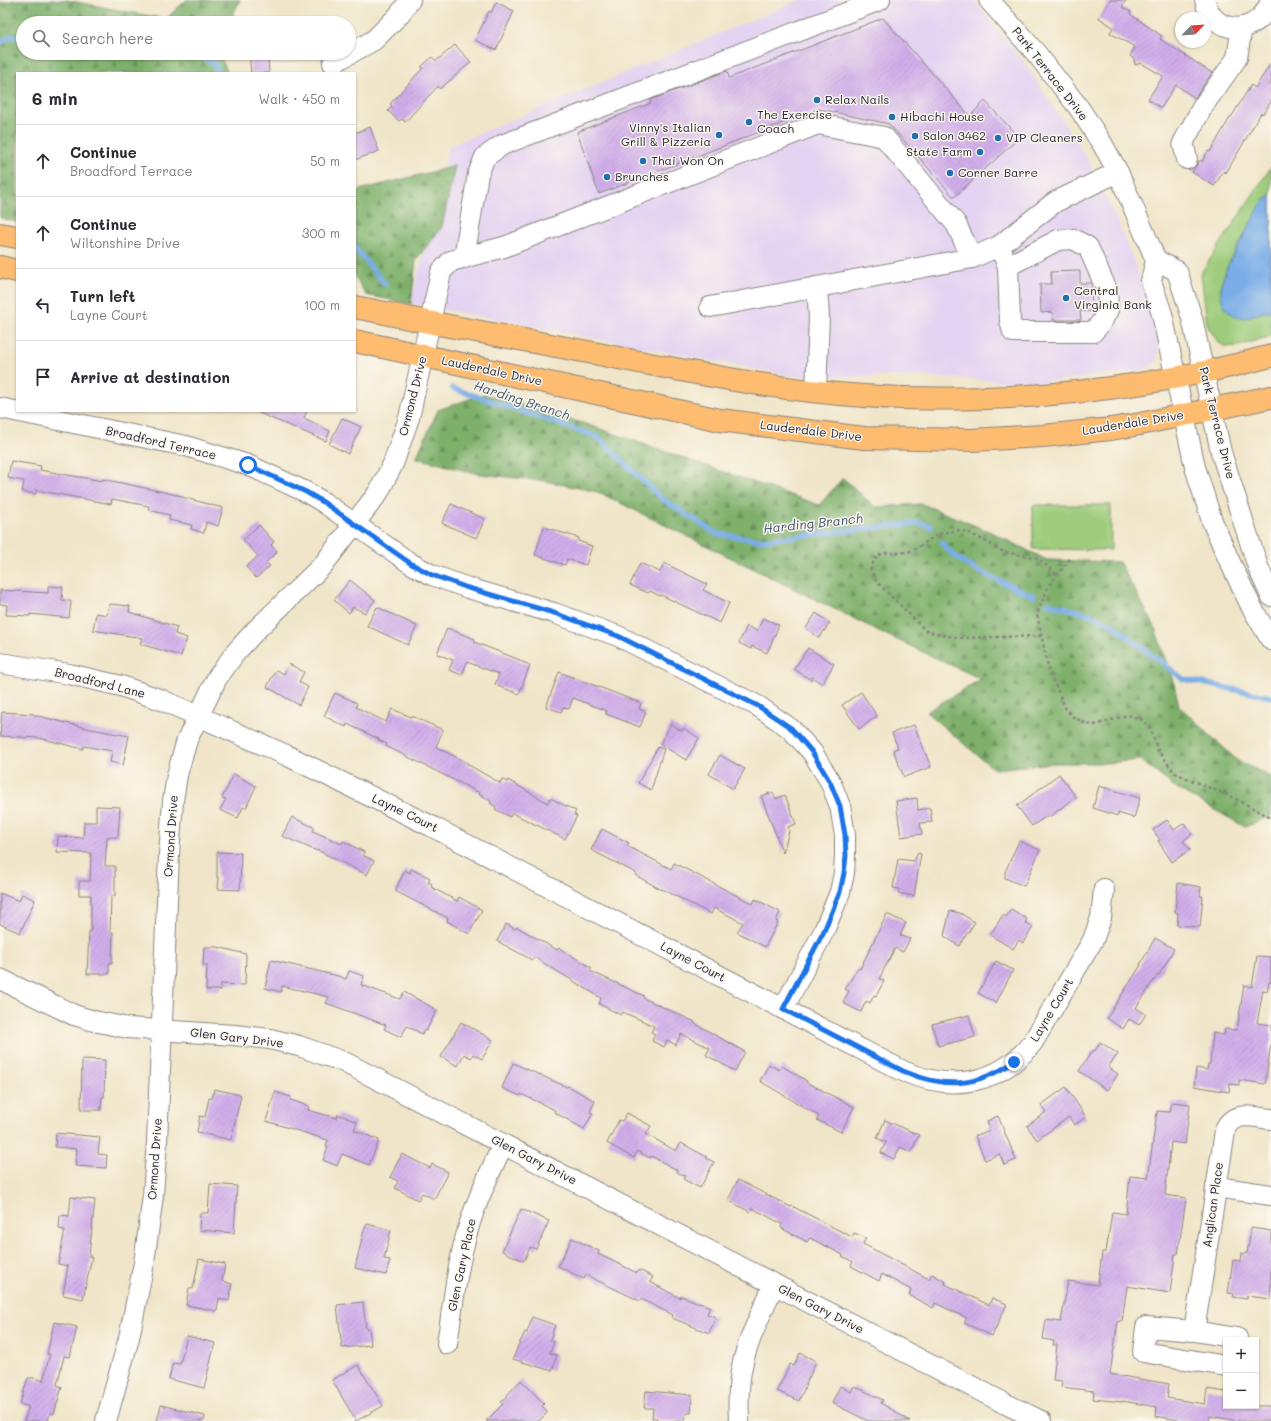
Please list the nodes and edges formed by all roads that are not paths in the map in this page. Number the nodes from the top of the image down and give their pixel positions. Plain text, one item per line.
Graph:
1 (410, 0) edge
2 (880, 0) edge
3 (989, 0) edge
4 (1205, 0) edge
5 (1271, 0) edge
6 (1242, 28) junction
7 (356, 50) edge
8 (338, 60) edge
9 (333, 63) dead end
10 (1187, 158) dead end
11 (1118, 172) junction
12 (0, 234) edge
13 (16, 238) edge
14 (999, 246) junction
15 (464, 258) junction
16 (972, 258) junction
17 (1156, 260) junction
18 (1008, 266) junction
19 (0, 267) edge
20 (16, 271) edge
21 (817, 287) junction
22 (710, 306) dead end
23 (356, 307) edge
24 (430, 323) junction
25 (356, 341) edge
26 (423, 356) junction
27 (1271, 356) edge
28 (1204, 372) junction
29 (1176, 378) junction
30 (816, 392) junction
31 (1271, 397) edge
32 (0, 408) edge
33 (1212, 410) junction
34 (16, 411) edge
35 (20, 412) edge
36 (1184, 415) junction
37 (355, 525) junction
38 (1271, 596) edge
39 (1271, 640) edge
40 (0, 663) edge
41 (198, 716) junction
42 (1104, 889) dead end
43 (0, 979) edge
44 (783, 1009) junction
45 (162, 1030) junction
46 (1271, 1119) edge
47 (503, 1144) junction
48 (1216, 1187) junction
49 (1271, 1195) edge
50 (774, 1284) junction
51 (1194, 1331) junction
52 (1231, 1337) edge
53 (447, 1344) dead end
54 (1223, 1365) edge
55 (106, 1421) edge
56 (739, 1421) edge
57 (1041, 1421) edge

1 - 7 street
2 - 15 street
3 - 11 street, Park Terrace Drive
4 - 6 street
5 - 6 street
6 - 10 street
8 - 9 street
11 - 14 street
11 - 17 street, Park Terrace Drive
12 - 13 main road
14 - 16 street
14 - 18 street
15 - 16 street, Ormond Drive
15 - 24 street, Ormond Drive
16 - 21 street
17 - 28 street, Park Terrace Drive
17 - 29 street
18 - 18 street
19 - 20 main road
21 - 22 street
21 - 30 street
23 - 24 main road
24 - 26 street, Ormond Drive
24 - 30 main road
25 - 26 main road, Lauderdale Drive
26 - 36 main road, Lauderdale Drive
26 - 37 street, Ormond Drive
27 - 28 main road
28 - 29 main road
28 - 33 street, Park Terrace Drive
29 - 30 main road
29 - 36 street
31 - 33 main road, Lauderdale Drive
32 - 34 street, Broadford Terrace
33 - 36 main road, Lauderdale Drive
33 - 38 street, Park Terrace Drive
35 - 37 street, Broadford Terrace
36 - 39 street
37 - 41 street, Ormond Drive
37 - 44 street, Broadford Terrace
40 - 41 street, Broadford Lane
41 - 44 street, Layne Court
41 - 45 street, Ormond Drive
42 - 44 street, Layne Court
43 - 45 street, Glen Gary Drive
45 - 47 street, Glen Gary Drive
45 - 55 street, Ormond Drive
46 - 48 street, Anglican Place
47 - 50 street, Glen Gary Drive
47 - 53 street, Glen Gary Place
48 - 49 street
48 - 51 street, Anglican Place
50 - 56 street
50 - 57 street, Glen Gary Drive
51 - 52 street
51 - 54 street

